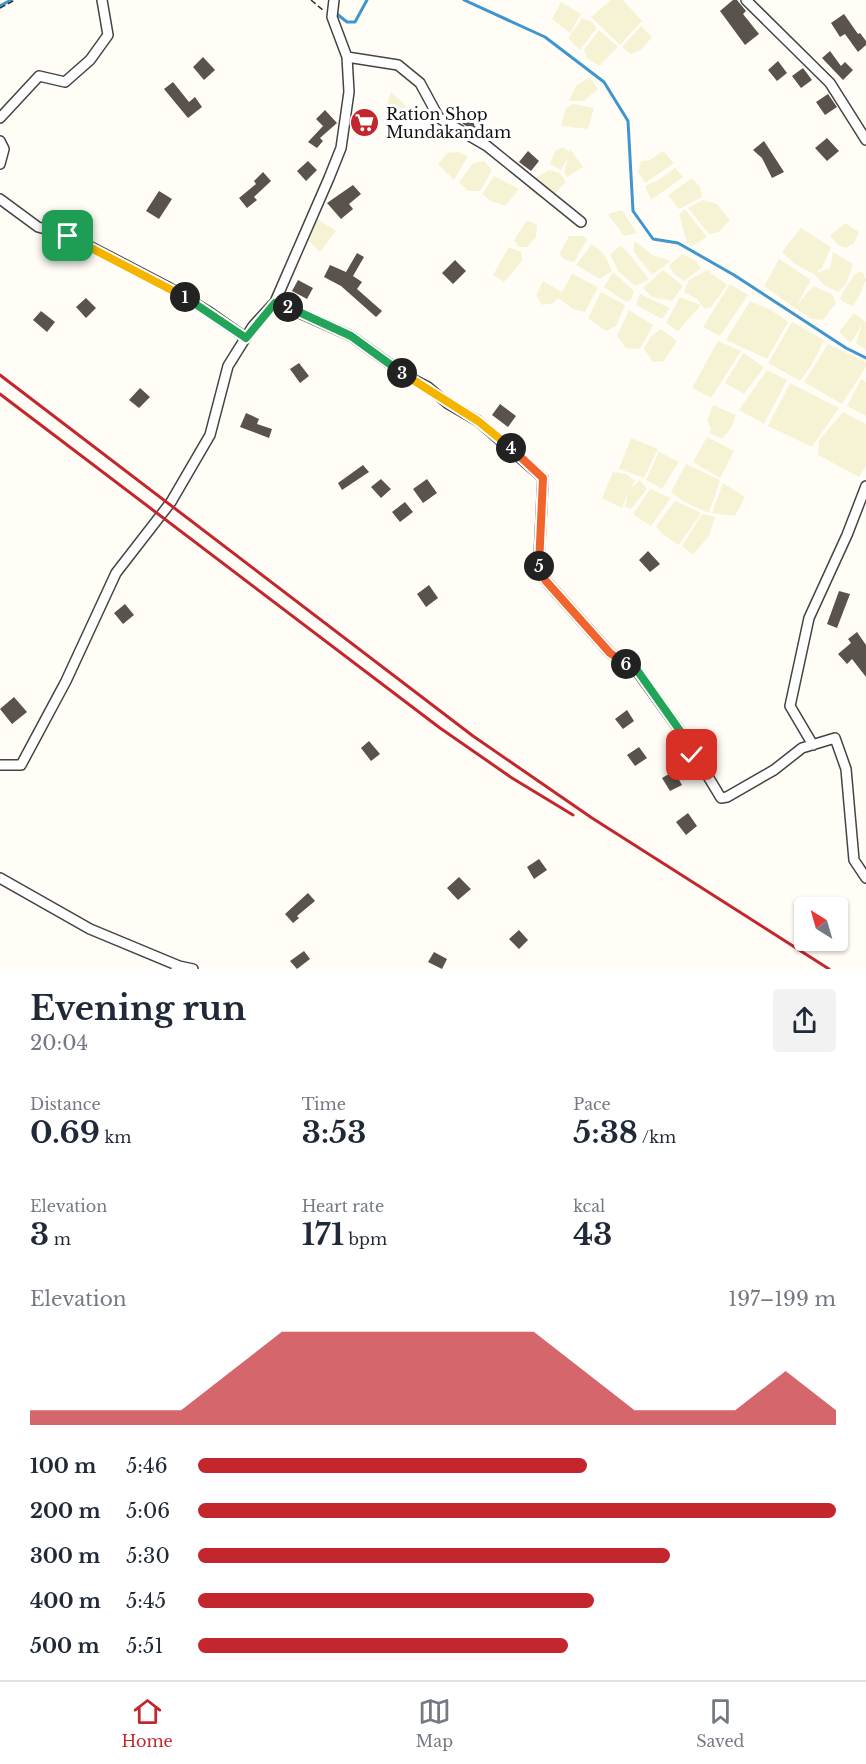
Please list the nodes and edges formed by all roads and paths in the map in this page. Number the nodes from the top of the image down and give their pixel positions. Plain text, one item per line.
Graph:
1 (15, 0) edge
2 (102, 0) edge
3 (311, 0) edge
4 (334, 0) edge
5 (746, 0) edge
6 (0, 8) edge
7 (332, 17) junction
8 (347, 57) junction
9 (0, 118) edge
10 (866, 140) edge
11 (0, 141) edge
12 (0, 164) edge
13 (0, 200) edge
14 (581, 222) dead end
15 (275, 303) junction
16 (246, 338) junction
17 (866, 486) edge
18 (813, 745) junction
19 (0, 765) edge
20 (0, 878) edge
21 (866, 878) edge
22 (177, 968) edge
23 (193, 969) edge

1 - 6 path
2 - 9 street
3 - 7 path
4 - 7 street
5 - 10 street
7 - 8 street
8 - 14 street
8 - 15 street
11 - 12 street
13 - 16 street
15 - 16 street
15 - 18 street
16 - 19 street
17 - 18 street
18 - 21 street
20 - 22 street
22 - 23 street

